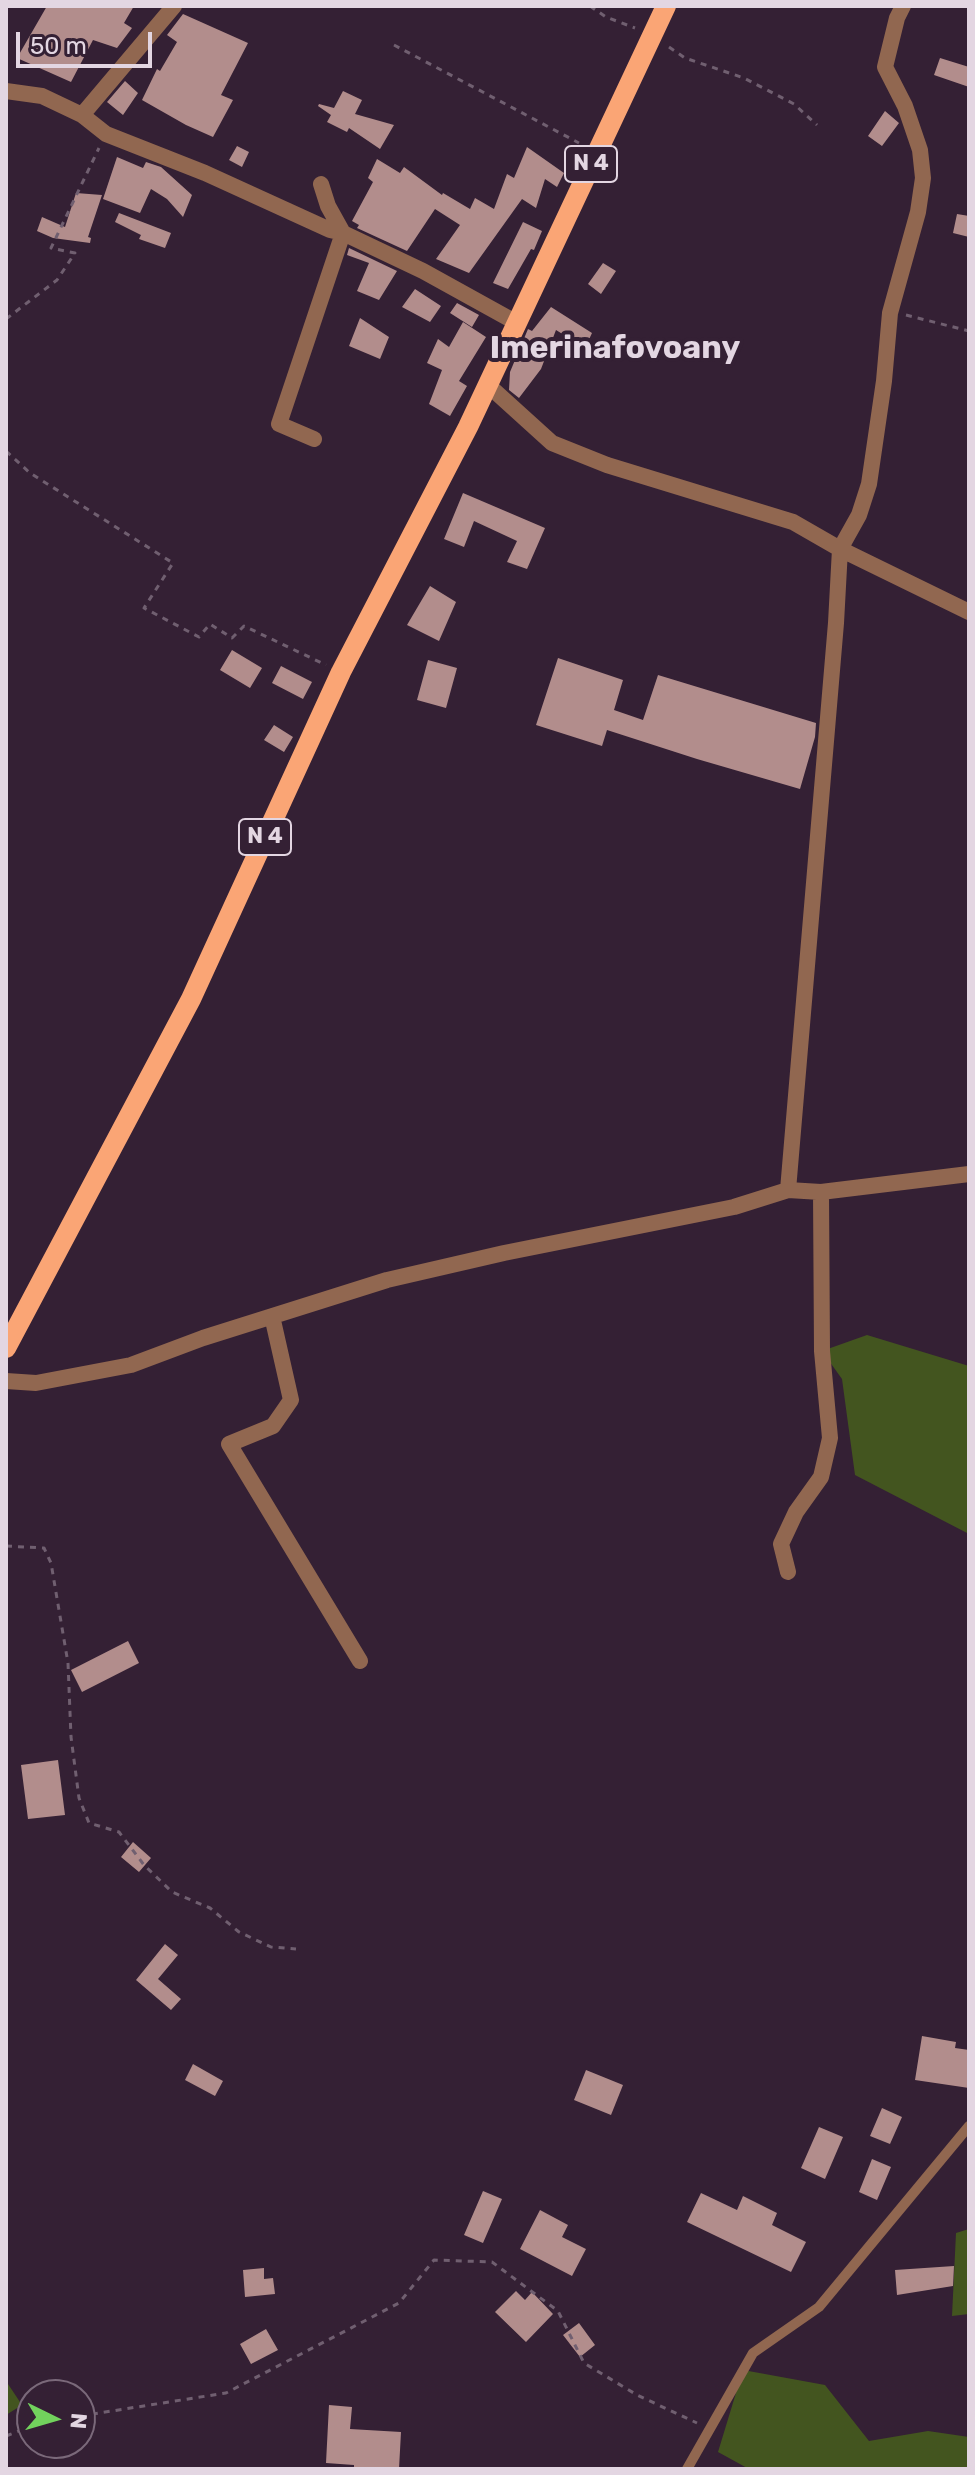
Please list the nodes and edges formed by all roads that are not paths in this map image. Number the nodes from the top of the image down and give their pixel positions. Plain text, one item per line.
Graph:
1 (174, 6) edge
2 (666, 6) edge
3 (903, 6) edge
4 (6, 91) edge
5 (82, 115) junction
6 (321, 184) dead end
7 (343, 233) junction
8 (517, 323) junction
9 (488, 385) junction
10 (314, 439) dead end
11 (840, 549) junction
12 (969, 612) edge
13 (969, 1174) edge
14 (788, 1190) junction
15 (821, 1192) junction
16 (272, 1316) junction
17 (6, 1348) edge
18 (6, 1381) edge
19 (788, 1572) dead end
20 (360, 1661) dead end
21 (969, 2126) edge
22 (687, 2469) edge

1 - 5 street
2 - 8 main road, N 4
3 - 11 street
4 - 5 street
5 - 7 street
6 - 7 street
7 - 8 street
7 - 10 street
8 - 9 main road, N 4
9 - 11 street
9 - 17 main road, N 4
11 - 12 street
11 - 14 street
13 - 15 street
14 - 15 street
14 - 16 street
15 - 19 street
16 - 18 street
16 - 20 street
21 - 22 lane

